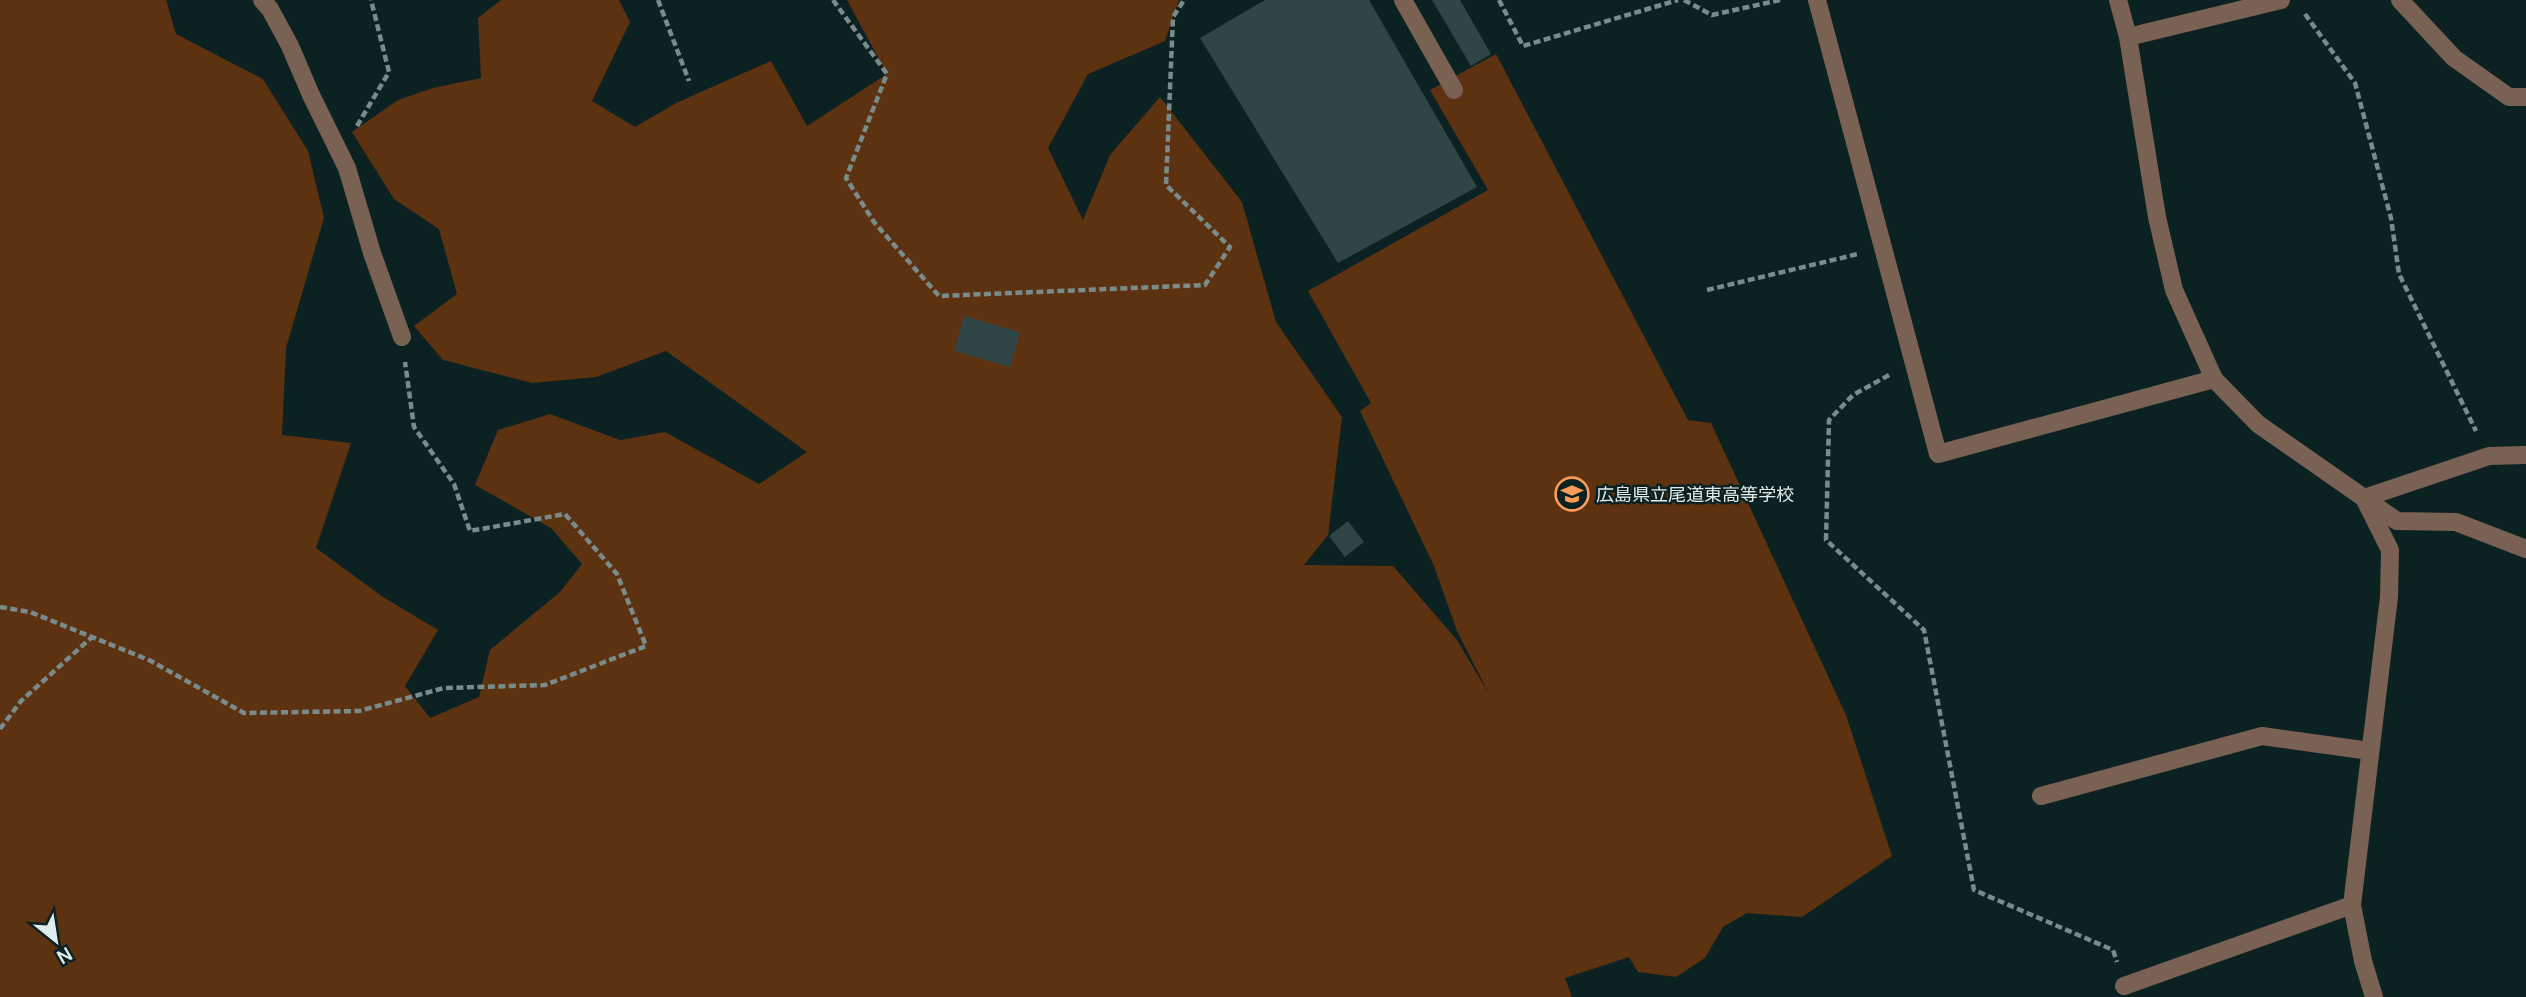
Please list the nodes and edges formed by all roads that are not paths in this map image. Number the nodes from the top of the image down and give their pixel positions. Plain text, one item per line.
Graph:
1 (262, 0) edge
2 (1403, 0) edge
3 (1817, 0) edge
4 (2118, 0) edge
5 (2281, 0) edge
6 (2400, 0) edge
7 (2128, 37) junction
8 (1454, 90) dead end
9 (2526, 97) edge
10 (402, 337) road end
11 (2214, 379) junction
12 (2526, 455) edge
13 (2364, 498) junction
14 (2526, 549) edge
15 (2370, 751) junction
16 (2041, 796) dead end
17 (2352, 905) junction
18 (2124, 986) road end
19 (2374, 997) edge

1 - 10 street
2 - 8 street
3 - 11 street
4 - 7 street
5 - 7 street
6 - 9 street
7 - 11 street
11 - 13 street
12 - 13 street
13 - 14 street
13 - 15 street
15 - 16 street
15 - 17 street
17 - 18 street
17 - 19 street

